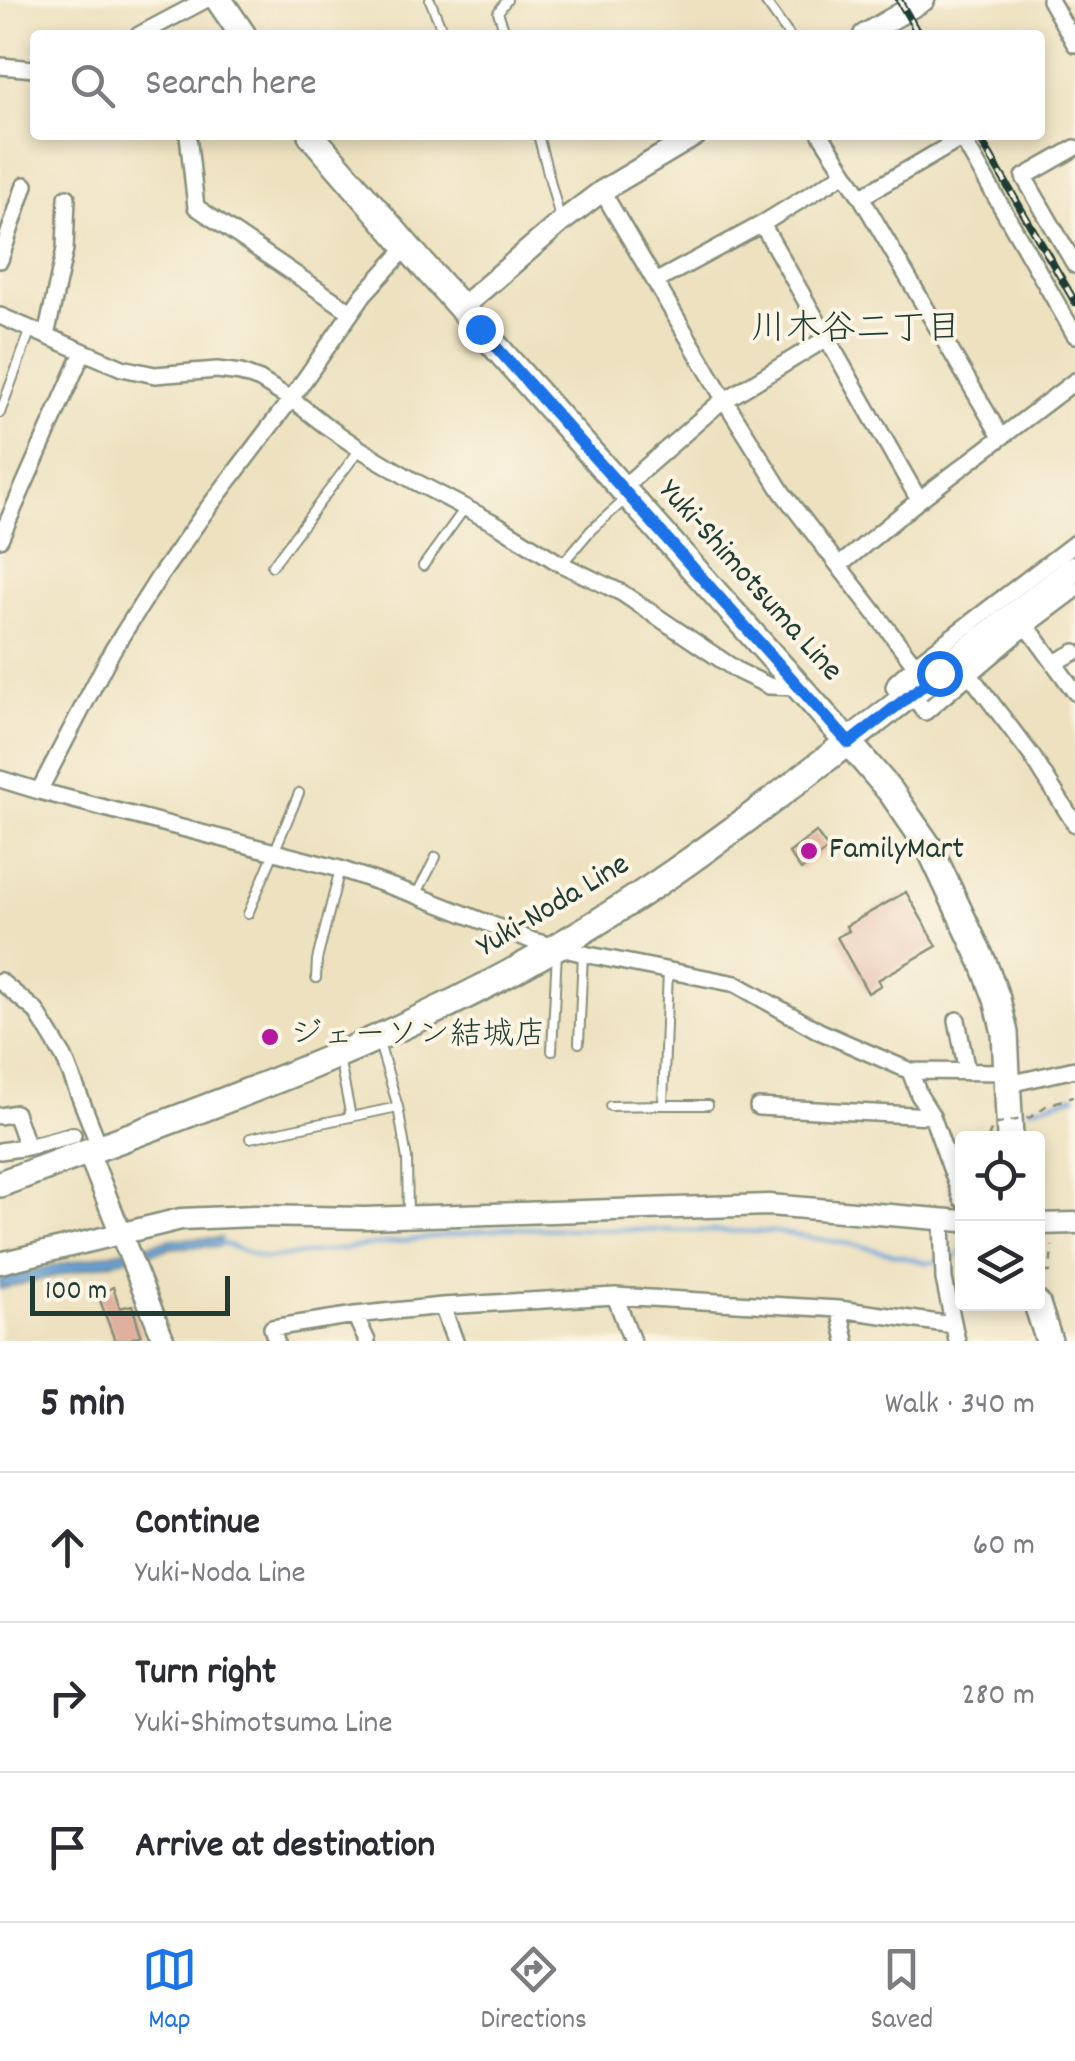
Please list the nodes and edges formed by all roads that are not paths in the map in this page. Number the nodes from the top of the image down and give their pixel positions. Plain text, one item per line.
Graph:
1 (205, 0) edge
2 (219, 0) edge
3 (430, 0) edge
4 (506, 0) edge
5 (764, 0) edge
6 (924, 0) edge
7 (1050, 0) edge
8 (158, 30) edge
9 (240, 30) edge
10 (442, 30) edge
11 (504, 30) edge
12 (785, 30) edge
13 (873, 30) edge
14 (1073, 34) edge
15 (0, 66) edge
16 (30, 68) edge
17 (189, 140) edge
18 (315, 140) edge
19 (539, 140) edge
20 (688, 140) edge
21 (824, 140) edge
22 (959, 140) edge
23 (963, 140) edge
24 (1075, 148) edge
25 (845, 173) junction
26 (25, 186) dead end
27 (602, 191) junction
28 (67, 197) dead end
29 (861, 197) junction
30 (7, 214) edge
31 (561, 222) junction
32 (762, 224) junction
33 (407, 247) junction
34 (0, 260) edge
35 (1075, 265) edge
36 (655, 282) junction
37 (461, 308) junction
38 (351, 312) junction
39 (0, 316) edge
40 (38, 332) junction
41 (1075, 335) edge
42 (827, 338) junction
43 (83, 352) junction
44 (1075, 381) edge
45 (291, 400) junction
46 (724, 400) junction
47 (0, 413) edge
48 (1002, 437) junction
49 (360, 449) junction
50 (625, 492) junction
51 (920, 500) junction
52 (465, 508) junction
53 (0, 539) edge
54 (1075, 543) edge
55 (562, 564) junction
56 (840, 565) junction
57 (272, 566) dead end
58 (423, 566) dead end
59 (1075, 568) edge
60 (1075, 590) edge
61 (1027, 626) junction
62 (1075, 652) edge
63 (1054, 663) junction
64 (915, 664) junction
65 (970, 675) junction
66 (798, 686) junction
67 (1075, 692) edge
68 (908, 698) junction
69 (849, 743) junction
70 (0, 779) edge
71 (39, 791) junction
72 (299, 793) dead end
73 (1075, 824) edge
74 (273, 852) junction
75 (436, 856) dead end
76 (340, 869) junction
77 (416, 895) junction
78 (248, 914) dead end
79 (557, 947) junction
80 (583, 954) junction
81 (668, 970) junction
82 (316, 978) dead end
83 (0, 981) edge
84 (957, 1020) dead end
85 (377, 1039) junction
86 (579, 1044) dead end
87 (552, 1051) dead end
88 (339, 1056) junction
89 (1075, 1069) edge
90 (910, 1072) junction
91 (967, 1072) junction
92 (1009, 1078) junction
93 (663, 1105) junction
94 (708, 1105) dead end
95 (610, 1106) dead end
96 (398, 1107) junction
97 (758, 1107) dead end
98 (0, 1116) edge
99 (932, 1116) junction
100 (352, 1117) junction
101 (1010, 1131) edge
102 (250, 1138) dead end
103 (87, 1145) junction
104 (27, 1148) junction
105 (0, 1150) edge
106 (955, 1180) edge
107 (0, 1184) edge
108 (408, 1216) junction
109 (952, 1221) edge
110 (1075, 1223) edge
111 (1045, 1224) edge
112 (128, 1250) junction
113 (0, 1262) edge
114 (615, 1296) junction
115 (442, 1306) junction
116 (839, 1309) junction
117 (1039, 1311) edge
118 (356, 1314) junction
119 (955, 1333) edge
120 (164, 1341) edge
121 (276, 1341) edge
122 (367, 1341) edge
123 (455, 1341) edge
124 (632, 1341) edge
125 (846, 1341) edge
126 (1049, 1341) edge

1 - 8 street
2 - 9 main road
3 - 10 lane
4 - 11 lane
5 - 12 lane
6 - 13 street
7 - 14 street
15 - 16 street
17 - 38 street
18 - 33 main road, Yuki-Shimotsuma Line
19 - 31 lane
20 - 27 street
21 - 25 street
22 - 29 street
23 - 41 street
24 - 35 street
25 - 29 street
25 - 32 street
26 - 30 street
27 - 31 street
27 - 36 street
28 - 40 street
29 - 48 street
30 - 34 street
31 - 37 street
32 - 36 street
32 - 42 street
33 - 37 main road, Yuki-Shimotsuma Line
33 - 38 street
36 - 46 street
37 - 50 main road, Yuki-Shimotsuma Line
38 - 45 street
39 - 40 street
40 - 43 street
40 - 47 lane
42 - 46 street
42 - 51 street
43 - 45 street
43 - 53 street
44 - 48 street
45 - 49 street
45 - 71 street
46 - 50 street
46 - 56 street
48 - 51 street
49 - 52 street
49 - 57 lane
50 - 55 lane
50 - 66 main road, Yuki-Shimotsuma Line
51 - 56 street
52 - 55 street
52 - 58 lane
54 - 64 street
55 - 66 street
56 - 64 street
59 - 68 main road, Yuki-Noda Line
60 - 61 street
61 - 63 street
61 - 65 street
62 - 63 street
63 - 67 street
64 - 68 street
65 - 68 street
65 - 73 street
66 - 69 main road, Yuki-Shimotsuma Line
68 - 69 main road, Yuki-Noda Line
69 - 79 main road, Yuki-Noda Line
69 - 92 main road, Yuki-Shimotsuma Line
70 - 71 street
71 - 74 street
72 - 74 lane
74 - 76 street
74 - 78 lane
75 - 77 lane
76 - 77 street
76 - 82 lane
77 - 79 street
79 - 80 street
79 - 85 main road, Yuki-Noda Line
79 - 87 lane
80 - 81 street
80 - 86 lane
81 - 90 street
81 - 93 lane
83 - 103 street
84 - 91 street
85 - 88 main road, Yuki-Noda Line
85 - 96 lane
88 - 100 lane
88 - 103 main road, Yuki-Noda Line
89 - 92 street
90 - 91 street
90 - 99 street
91 - 92 street
92 - 101 main road, Yuki-Shimotsuma Line
93 - 94 lane
93 - 95 lane
96 - 100 lane
96 - 108 lane
97 - 99 street
98 - 104 street
99 - 106 street
100 - 102 lane
103 - 104 street
103 - 107 main road, Yuki-Noda Line
103 - 112 street
104 - 105 street
108 - 109 street
108 - 112 street
109 - 119 street
110 - 111 street
112 - 113 street
112 - 120 street
114 - 115 street
114 - 116 street
114 - 124 street
115 - 118 street
115 - 123 street
116 - 119 street
116 - 125 street
117 - 126 main road
118 - 121 street
118 - 122 street

